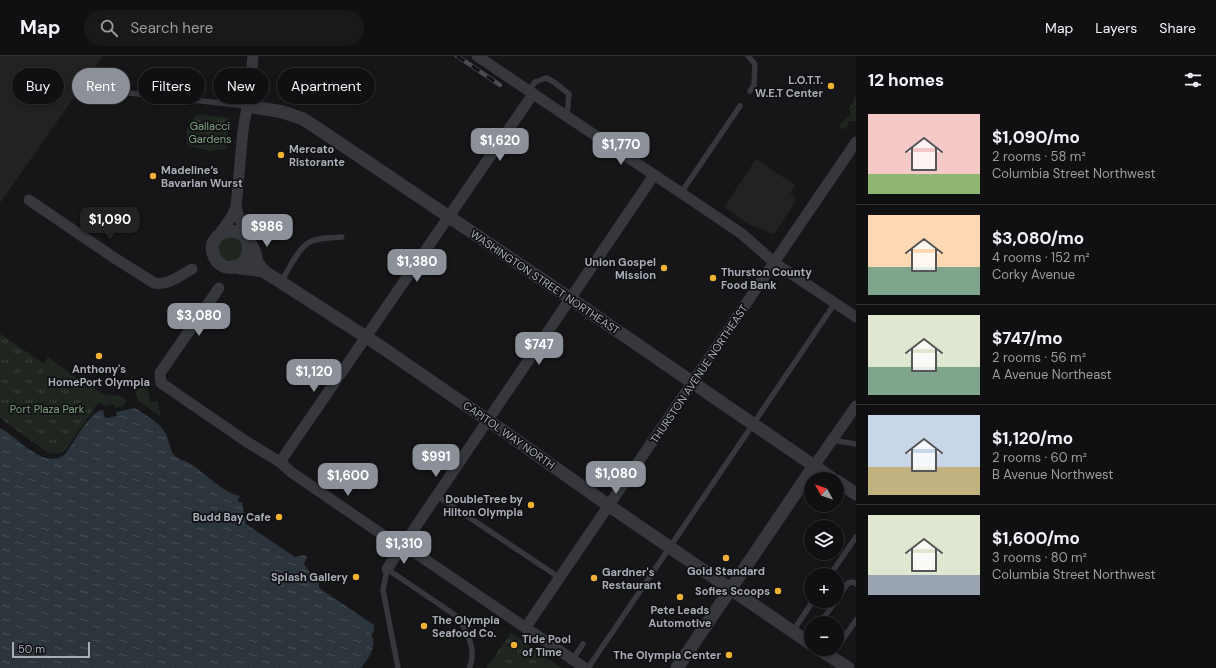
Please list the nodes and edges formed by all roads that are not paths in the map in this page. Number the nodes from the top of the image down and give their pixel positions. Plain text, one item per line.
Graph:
1 (253, 56) edge
2 (477, 56) edge
3 (748, 56) edge
4 (750, 91) dead end
5 (531, 92) junction
6 (130, 93) edge
7 (248, 106) junction
8 (740, 106) dead end
9 (567, 116) junction
10 (856, 142) edge
11 (654, 174) junction
12 (681, 193) junction
13 (29, 200) dead end
14 (236, 207) junction
15 (448, 217) junction
16 (218, 236) junction
17 (342, 237) dead end
18 (247, 241) junction
19 (775, 262) junction
20 (237, 267) junction
21 (192, 269) dead end
22 (265, 272) junction
23 (281, 282) junction
24 (219, 288) dead end
25 (571, 299) junction
26 (835, 303) junction
27 (856, 317) edge
28 (366, 336) junction
29 (693, 383) junction
30 (856, 406) edge
31 (488, 420) junction
32 (753, 424) junction
33 (832, 440) junction
34 (856, 444) edge
35 (280, 462) junction
36 (814, 466) junction
37 (823, 472) edge
38 (844, 486) edge
39 (856, 494) edge
40 (437, 496) junction
41 (608, 505) junction
42 (856, 537) edge
43 (669, 547) junction
44 (402, 548) junction
45 (835, 568) edge
46 (387, 569) junction
47 (560, 578) junction
48 (856, 584) edge
49 (731, 589) junction
50 (844, 589) edge
51 (808, 608) edge
52 (856, 620) edge
53 (526, 627) junction
54 (793, 631) junction
55 (804, 637) edge
56 (844, 638) edge
57 (583, 644) dead end
58 (839, 656) edge
59 (572, 660) junction
60 (398, 668) edge
61 (469, 668) edge
62 (587, 668) edge
63 (677, 668) edge
64 (848, 668) edge

1 - 7 street
2 - 5 street
3 - 4 lane
5 - 9 street
5 - 9 lane
5 - 15 street
6 - 7 lane
7 - 14 street
7 - 15 street, WASHINGTON STREET NORTHEAST
8 - 12 lane
9 - 11 street
10 - 19 street, THURSTON AVENUE NORTHEAST
11 - 12 street
11 - 25 street
12 - 19 street
13 - 21 street
14 - 16 street
14 - 18 street
15 - 25 street, WASHINGTON STREET NORTHEAST
15 - 28 street
16 - 18 street
16 - 20 street
17 - 23 lane
18 - 20 street
18 - 22 street
19 - 26 street
19 - 29 street, THURSTON AVENUE NORTHEAST
20 - 22 street, CAPITOL WAY NORTH
22 - 23 street, CAPITOL WAY NORTH
23 - 28 street, CAPITOL WAY NORTH
24 - 35 street
25 - 29 street, WASHINGTON STREET NORTHEAST
25 - 31 street
26 - 27 street
26 - 32 lane
28 - 31 street, CAPITOL WAY NORTH
28 - 35 street
29 - 32 street, WASHINGTON STREET NORTHEAST
29 - 41 street, THURSTON AVENUE NORTHEAST
30 - 33 street
31 - 40 street
31 - 41 street, CAPITOL WAY NORTH
32 - 36 street, WASHINGTON STREET NORTHEAST
32 - 43 lane
33 - 34 lane
33 - 36 street
35 - 44 street
36 - 37 street, WASHINGTON STREET NORTHEAST
36 - 49 street
38 - 39 street
40 - 44 street
40 - 47 lane
41 - 43 street, CAPITOL WAY NORTH
41 - 47 street, THURSTON AVENUE NORTHEAST
42 - 45 lane
43 - 49 street, CAPITOL WAY NORTH
43 - 62 lane
44 - 46 street
44 - 53 street
46 - 60 lane
46 - 61 lane
47 - 53 street, THURSTON AVENUE NORTHEAST
48 - 50 lane
49 - 54 street, CAPITOL WAY NORTH
49 - 63 street
51 - 54 lane
52 - 56 lane
53 - 59 street
54 - 55 street, CAPITOL WAY NORTH
57 - 59 lane
58 - 64 street
59 - 62 street

